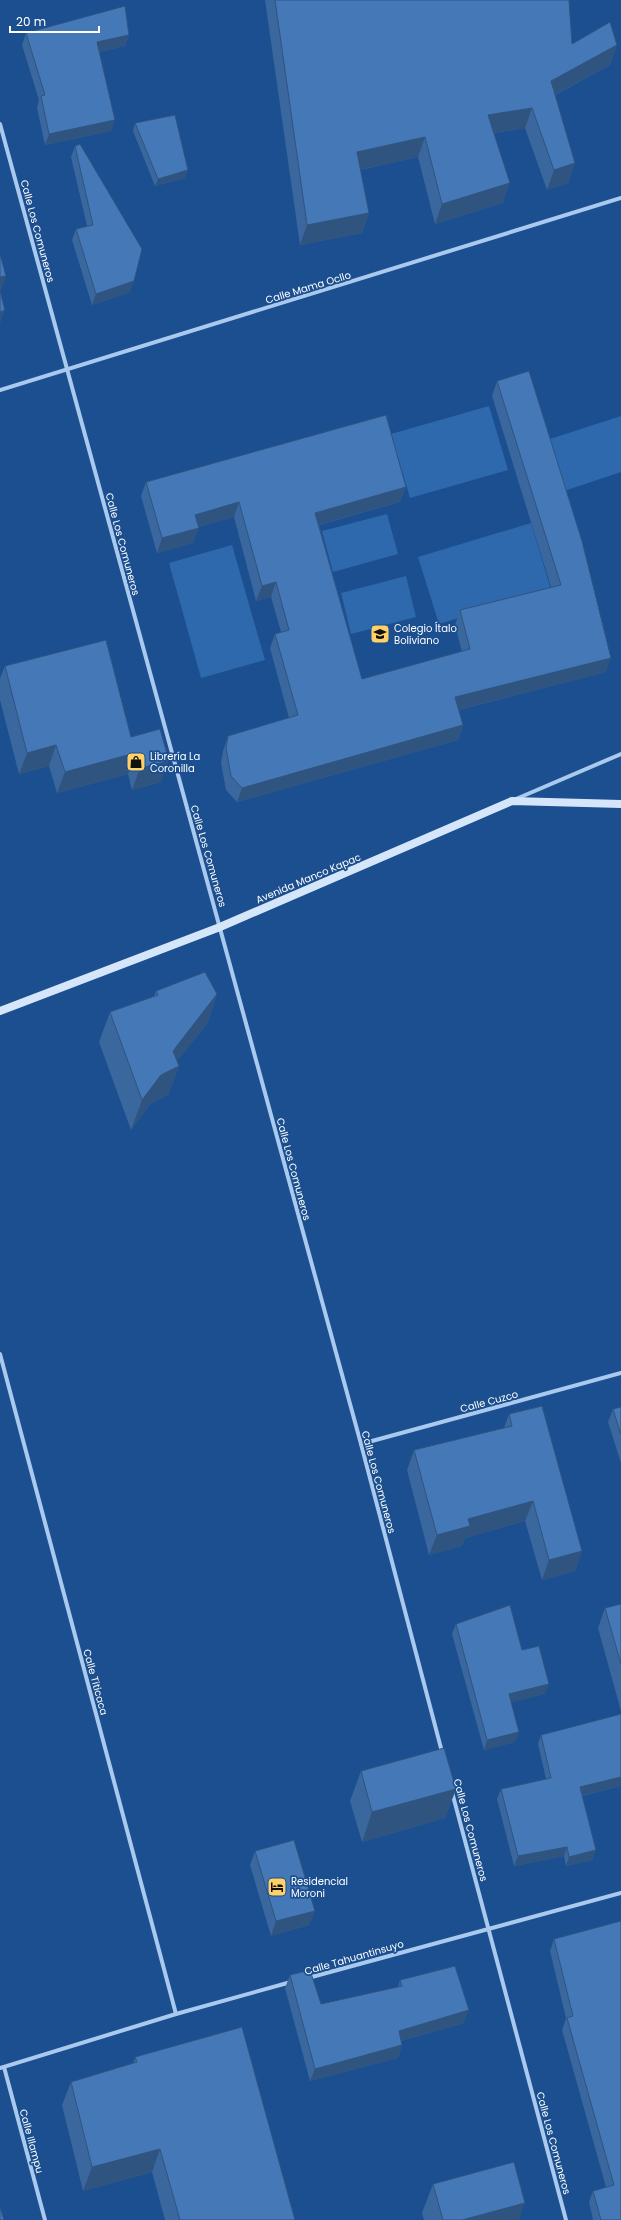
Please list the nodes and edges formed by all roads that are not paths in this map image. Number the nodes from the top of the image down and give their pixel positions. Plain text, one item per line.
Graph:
1 (0, 124) edge
2 (621, 198) edge
3 (68, 370) junction
4 (0, 390) edge
5 (621, 754) edge
6 (512, 801) junction
7 (621, 804) edge
8 (220, 927) junction
9 (0, 1011) edge
10 (0, 1354) edge
11 (621, 1374) edge
12 (361, 1444) junction
13 (444, 1759) edge
14 (452, 1790) edge
15 (621, 1893) edge
16 (488, 1928) junction
17 (305, 1978) edge
18 (298, 1980) edge
19 (176, 2014) junction
20 (2, 2067) edge
21 (45, 2220) edge
22 (566, 2220) edge

1 - 3 street, Calle Los Comuneros
2 - 3 street, Calle Mama Ocllo
3 - 4 street, Calle Mama Ocllo
3 - 8 street, Calle Los Comuneros
5 - 6 street, Avenida Manco Kapac
6 - 7 street
6 - 8 street, Avenida Manco Kapac
8 - 9 street, Avenida Manco Kapac
8 - 12 street, Calle Los Comuneros
10 - 19 street, Calle Titicaca
11 - 12 street, Calle Cuzco
12 - 13 street, Calle Los Comuneros
14 - 16 street, Calle Los Comuneros
15 - 16 street, Calle Tahuantinsuyo
16 - 17 street, Calle Tahuantinsuyo
16 - 22 street, Calle Los Comuneros
18 - 19 street, Calle Tahuantinsuyo
19 - 20 street, Calle Tahuantinsuyo
20 - 21 street, Calle Illampu

